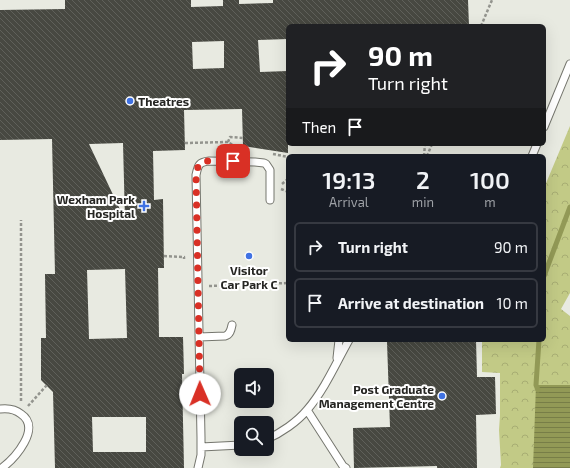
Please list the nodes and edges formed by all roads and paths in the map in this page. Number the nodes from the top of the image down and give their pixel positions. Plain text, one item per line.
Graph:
1 (492, 0) edge
2 (482, 24) edge
3 (570, 64) edge
4 (546, 122) edge
5 (243, 138) dead end
6 (228, 142) junction
7 (185, 143) dead end
8 (244, 150) dead end
9 (266, 153) dead end
10 (286, 157) edge
11 (270, 200) dead end
12 (21, 220) dead end
13 (164, 256) dead end
14 (185, 264) dead end
15 (286, 283) edge
16 (199, 286) junction
17 (232, 325) dead end
18 (199, 337) junction
19 (339, 342) edge
20 (348, 342) edge
21 (334, 368) junction
22 (47, 385) dead end
23 (0, 409) edge
24 (307, 410) junction
25 (21, 414) junction
26 (274, 435) edge
27 (234, 445) edge
28 (201, 447) junction
29 (2, 468) edge
30 (198, 468) edge
31 (346, 468) edge

1 - 2 path
3 - 4 lane
5 - 6 path
6 - 7 path
6 - 8 path
9 - 10 path
11 - 16 lane
12 - 25 path
13 - 14 path
15 - 16 path
16 - 18 lane
17 - 18 lane
18 - 28 lane
19 - 21 lane
20 - 21 lane
21 - 24 lane
22 - 25 path
23 - 25 lane
24 - 26 lane
24 - 31 lane
25 - 29 lane
27 - 28 lane
28 - 30 lane

